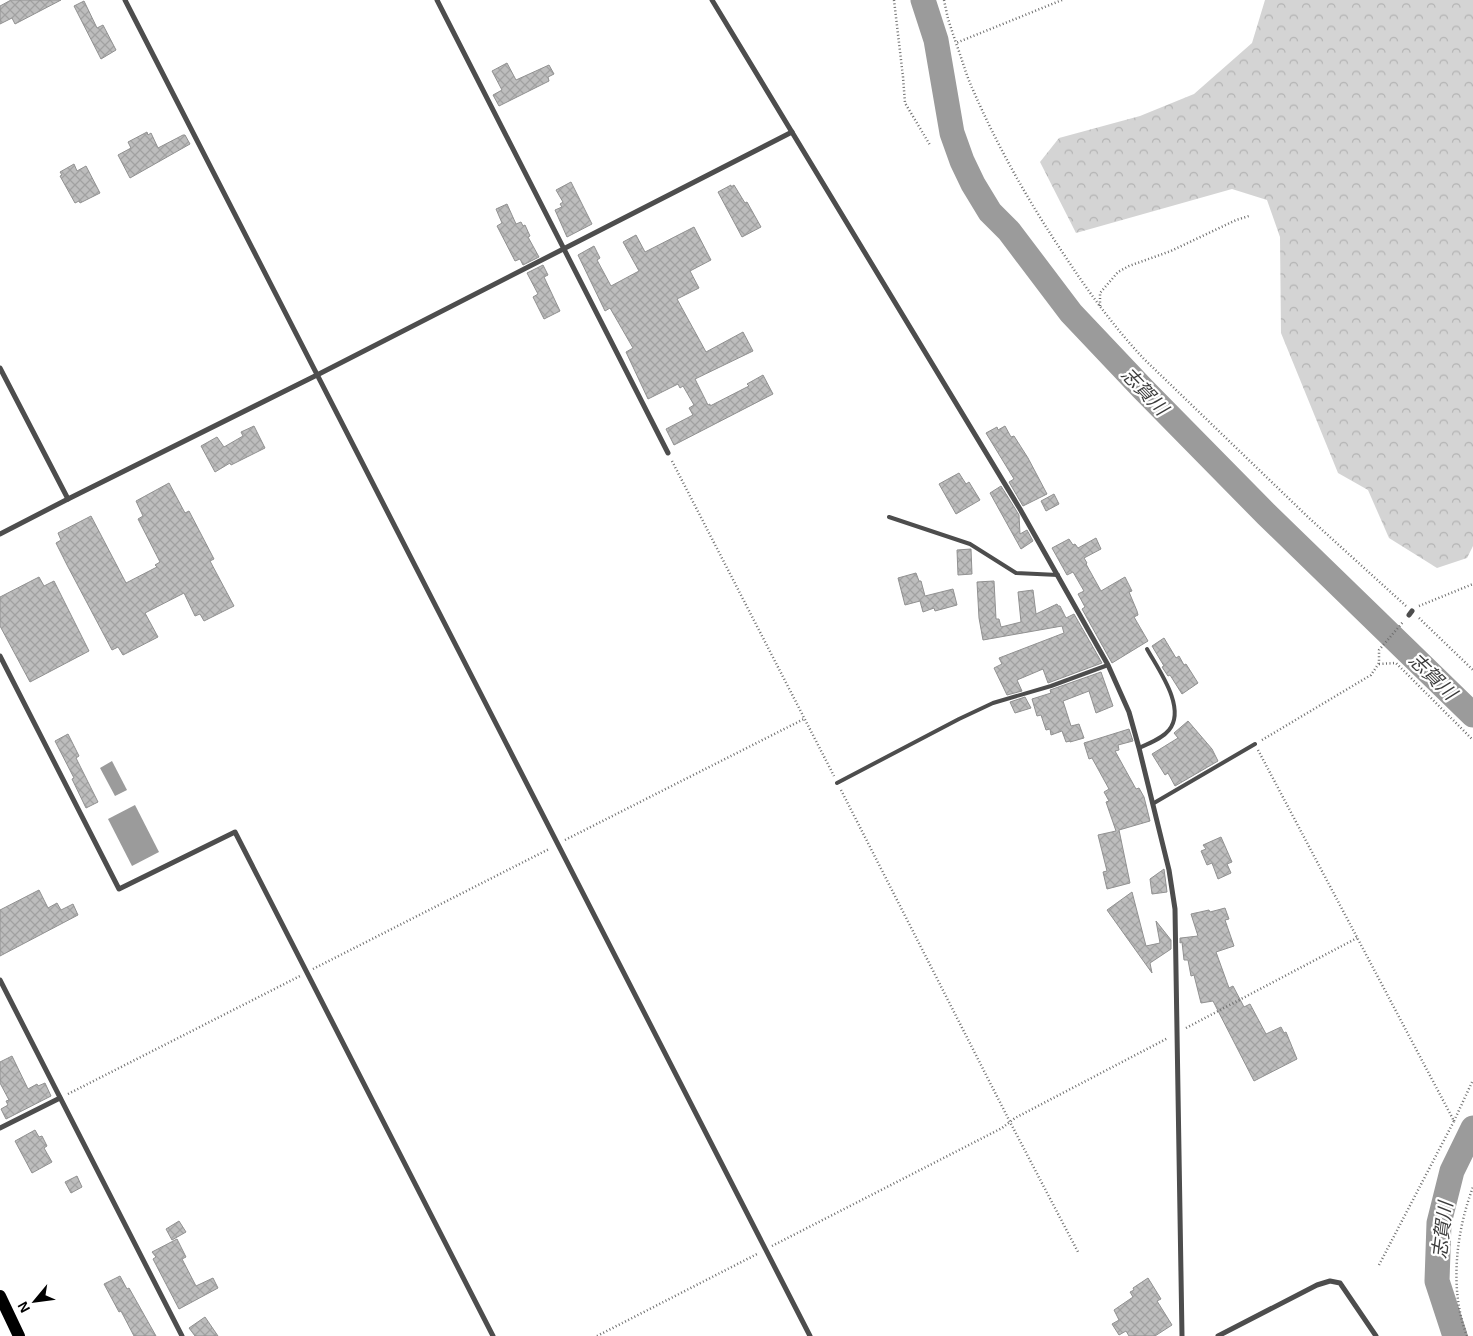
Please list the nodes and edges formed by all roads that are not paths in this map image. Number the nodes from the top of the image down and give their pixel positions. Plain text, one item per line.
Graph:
1 (125, 0) edge
2 (437, 0) edge
3 (712, 0) edge
4 (792, 132) junction
5 (563, 249) junction
6 (0, 368) edge
7 (317, 376) junction
8 (668, 453) road end
9 (68, 498) junction
10 (889, 517) dead end
11 (0, 534) edge
12 (1058, 575) junction
13 (1146, 649) dead end
14 (0, 656) edge
15 (1108, 665) junction
16 (1255, 744) road end
17 (1139, 748) junction
18 (837, 783) road end
19 (1154, 803) junction
20 (0, 980) edge
21 (60, 1098) junction
22 (0, 1128) edge
23 (0, 1296) edge
24 (19, 1336) edge
25 (182, 1336) edge
26 (493, 1336) edge
27 (810, 1336) edge
28 (1182, 1336) edge
29 (1218, 1336) edge
30 (1376, 1336) edge

1 - 7 street
2 - 5 street
3 - 4 street
4 - 5 street
4 - 12 street
5 - 7 street
5 - 8 street
6 - 9 street
7 - 9 street
7 - 27 street
9 - 11 street
10 - 12 lane
12 - 15 street
13 - 17 lane
14 - 26 street
15 - 17 street
15 - 18 lane
16 - 19 lane
17 - 19 street
19 - 28 street
20 - 21 street
21 - 22 street
21 - 25 street
23 - 24 main road
29 - 30 street

